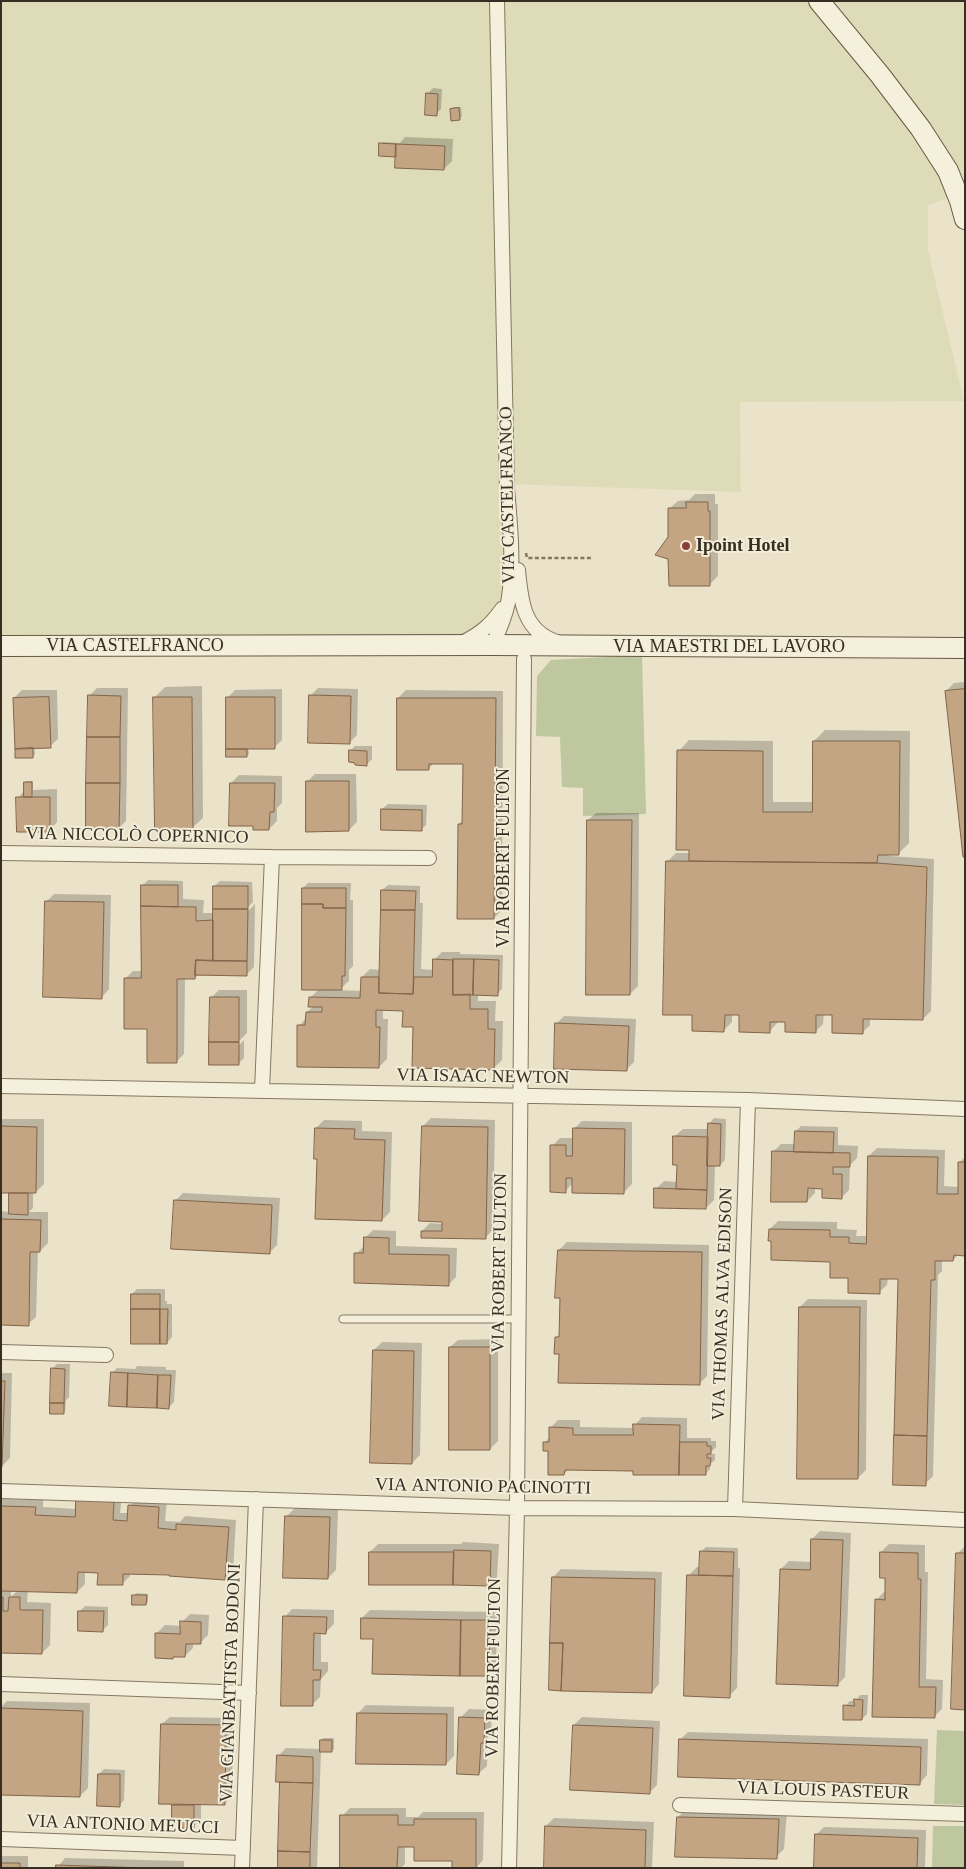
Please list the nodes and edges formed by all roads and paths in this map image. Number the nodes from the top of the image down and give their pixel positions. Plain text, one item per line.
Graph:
1 (497, 1) edge
2 (820, 1) edge
3 (965, 219) edge
4 (510, 524) junction
5 (526, 551) dead end
6 (591, 558) dead end
7 (509, 598) junction
8 (459, 645) junction
9 (493, 645) junction
10 (1, 646) edge
11 (574, 646) junction
12 (965, 648) edge
13 (524, 659) dead end
14 (1, 853) edge
15 (272, 857) junction
16 (429, 858) dead end
17 (1, 1086) edge
18 (262, 1090) junction
19 (521, 1097) junction
20 (748, 1100) junction
21 (965, 1109) edge
22 (343, 1319) dead end
23 (518, 1319) junction
24 (1, 1352) edge
25 (106, 1355) dead end
26 (1, 1491) edge
27 (256, 1499) junction
28 (517, 1508) junction
29 (735, 1508) junction
30 (965, 1520) edge
31 (1, 1684) edge
32 (249, 1693) junction
33 (680, 1804) dead end
34 (965, 1814) edge
35 (1, 1839) edge
36 (243, 1848) junction
37 (242, 1868) edge
38 (509, 1868) edge

1 - 4 street, VIA CASTELFRANCO
2 - 3 street
4 - 7 street, VIA CASTELFRANCO
4 - 11 street
5 - 6 path
7 - 8 street
7 - 9 street, VIA CASTELFRANCO
8 - 9 street, VIA CASTELFRANCO
8 - 10 street, VIA CASTELFRANCO
9 - 11 street, VIA MAESTRI DEL LAVORO
11 - 12 street, VIA MAESTRI DEL LAVORO
13 - 19 street, VIA ROBERT FULTON
14 - 15 street, VIA NICCOLÒ COPERNICO
15 - 16 street, VIA NICCOLÒ COPERNICO
15 - 18 street, VIA NICCOLÒ COPERNICO
17 - 18 street, VIA ISAAC NEWTON
18 - 19 street, VIA ISAAC NEWTON
19 - 20 street, VIA ISAAC NEWTON
19 - 23 street, VIA ROBERT FULTON
20 - 21 street, VIA ISAAC NEWTON
20 - 29 street, VIA THOMAS ALVA EDISON
22 - 23 lane
23 - 28 street, VIA ROBERT FULTON
24 - 25 street
26 - 27 street, VIA ANTONIO PACINOTTI
27 - 28 street, VIA ANTONIO PACINOTTI
27 - 32 street, VIA GIANBATTISTA BODONI
28 - 29 street, VIA ANTONIO PACINOTTI
28 - 38 street, VIA ROBERT FULTON
29 - 30 street, VIA ANTONIO PACINOTTI
31 - 32 street
32 - 36 street, VIA GIANBATTISTA BODONI
33 - 34 street, VIA LOUIS PASTEUR
35 - 36 street, VIA ANTONIO MEUCCI
36 - 37 street, VIA GIANBATTISTA BODONI

